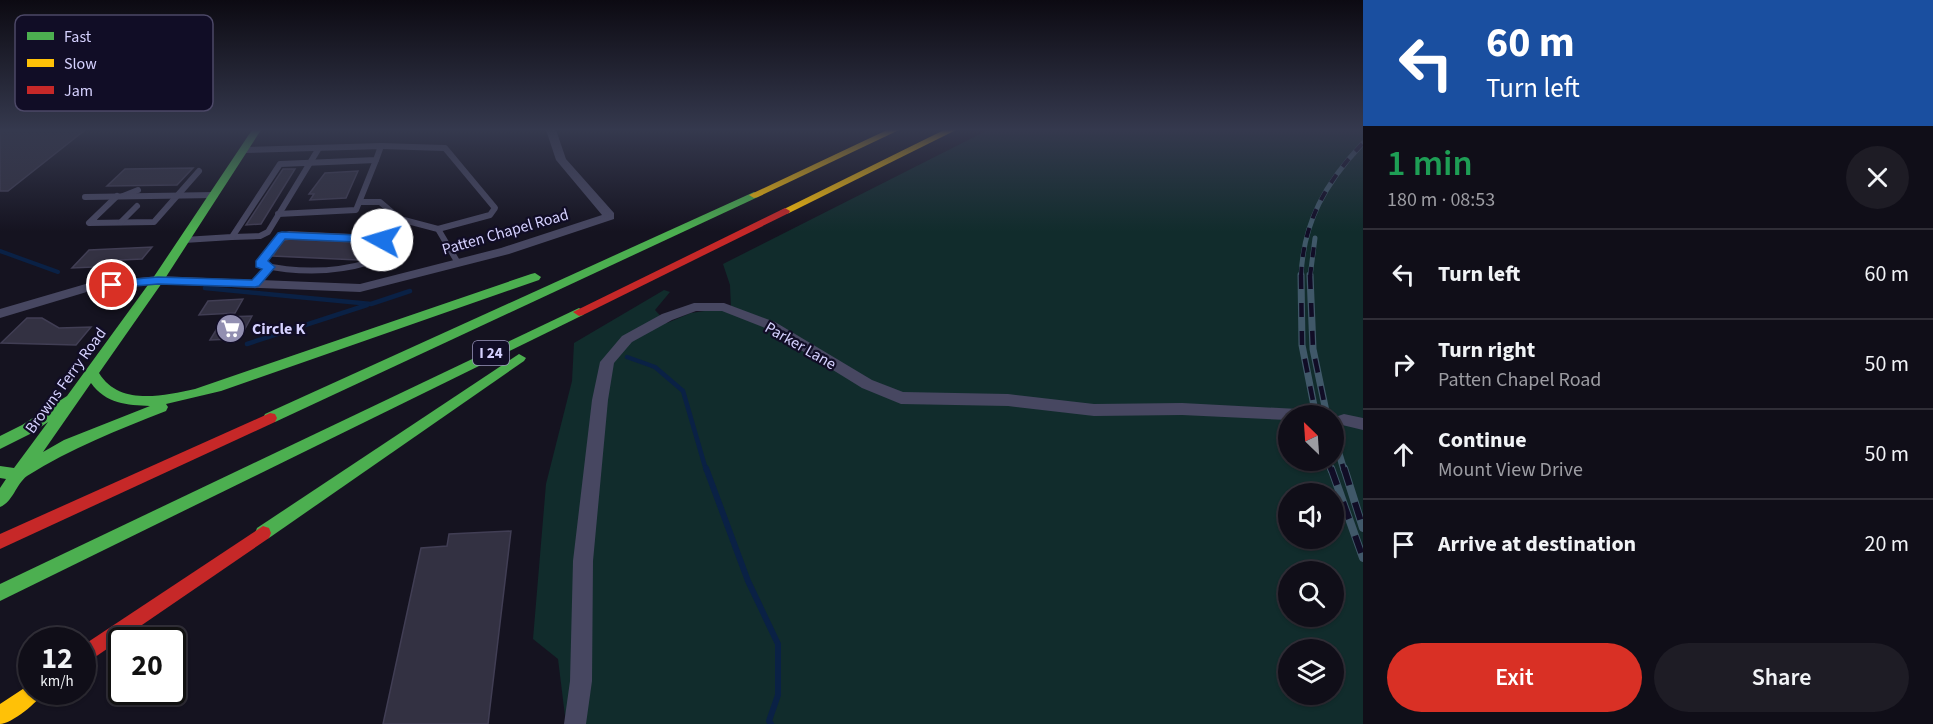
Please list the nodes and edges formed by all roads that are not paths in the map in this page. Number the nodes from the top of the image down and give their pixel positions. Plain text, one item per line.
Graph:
1 (235, 164) edge
2 (291, 164) edge
3 (309, 164) edge
4 (375, 164) edge
5 (458, 164) edge
6 (564, 164) edge
7 (821, 164) edge
8 (881, 164) edge
9 (199, 171) dead end
10 (138, 189) dead end
11 (177, 195) junction
12 (215, 195) junction
13 (119, 196) junction
14 (85, 197) dead end
15 (361, 202) junction
16 (137, 206) dead end
17 (278, 214) junction
18 (122, 222) junction
19 (690, 224) junction
20 (438, 229) junction
21 (232, 237) junction
22 (184, 240) junction
23 (458, 263) junction
24 (567, 266) dead end
25 (269, 267) junction
26 (544, 274) dead end
27 (158, 280) junction
28 (255, 284) junction
29 (606, 297) junction
30 (0, 314) edge
31 (91, 371) junction
32 (241, 377) junction
33 (70, 400) junction
34 (1278, 415) edge
35 (1344, 420) dead end
36 (1363, 424) edge
37 (0, 443) edge
38 (0, 472) edge
39 (17, 475) junction
40 (0, 500) edge
41 (0, 543) edge
42 (0, 593) edge
43 (96, 647) edge
44 (18, 703) edge
45 (0, 716) edge
46 (575, 724) edge

1 - 12 main road, Browns Ferry Road
2 - 21 lane
3 - 17 lane
4 - 15 lane
5 - 20 lane
6 - 23 street, Patten Chapel Road
7 - 19 main road, I 24
8 - 29 main road, I 24
9 - 11 lane
10 - 13 lane
11 - 12 lane
11 - 13 lane
11 - 18 lane
12 - 22 main road, Browns Ferry Road
13 - 14 lane
13 - 18 lane
15 - 17 lane
15 - 20 lane
16 - 18 lane
17 - 21 lane
19 - 24 main road
19 - 41 main road, I 24
20 - 23 lane
21 - 22 lane
22 - 27 main road, Browns Ferry Road
23 - 28 street, Patten Chapel Road
25 - 25 lane
25 - 28 lane
26 - 32 main road
27 - 28 street, Patten Chapel Road
27 - 30 street, Patten Chapel Road
27 - 31 main road, Browns Ferry Road
29 - 42 main road, I 24
29 - 43 main road
31 - 32 main road
31 - 33 main road, Browns Ferry Road
32 - 39 main road
33 - 37 main road
33 - 39 main road, Browns Ferry Road
34 - 46 street, Parker Lane
35 - 36 street
38 - 39 main road
39 - 40 main road, Browns Ferry Road
44 - 45 main road

